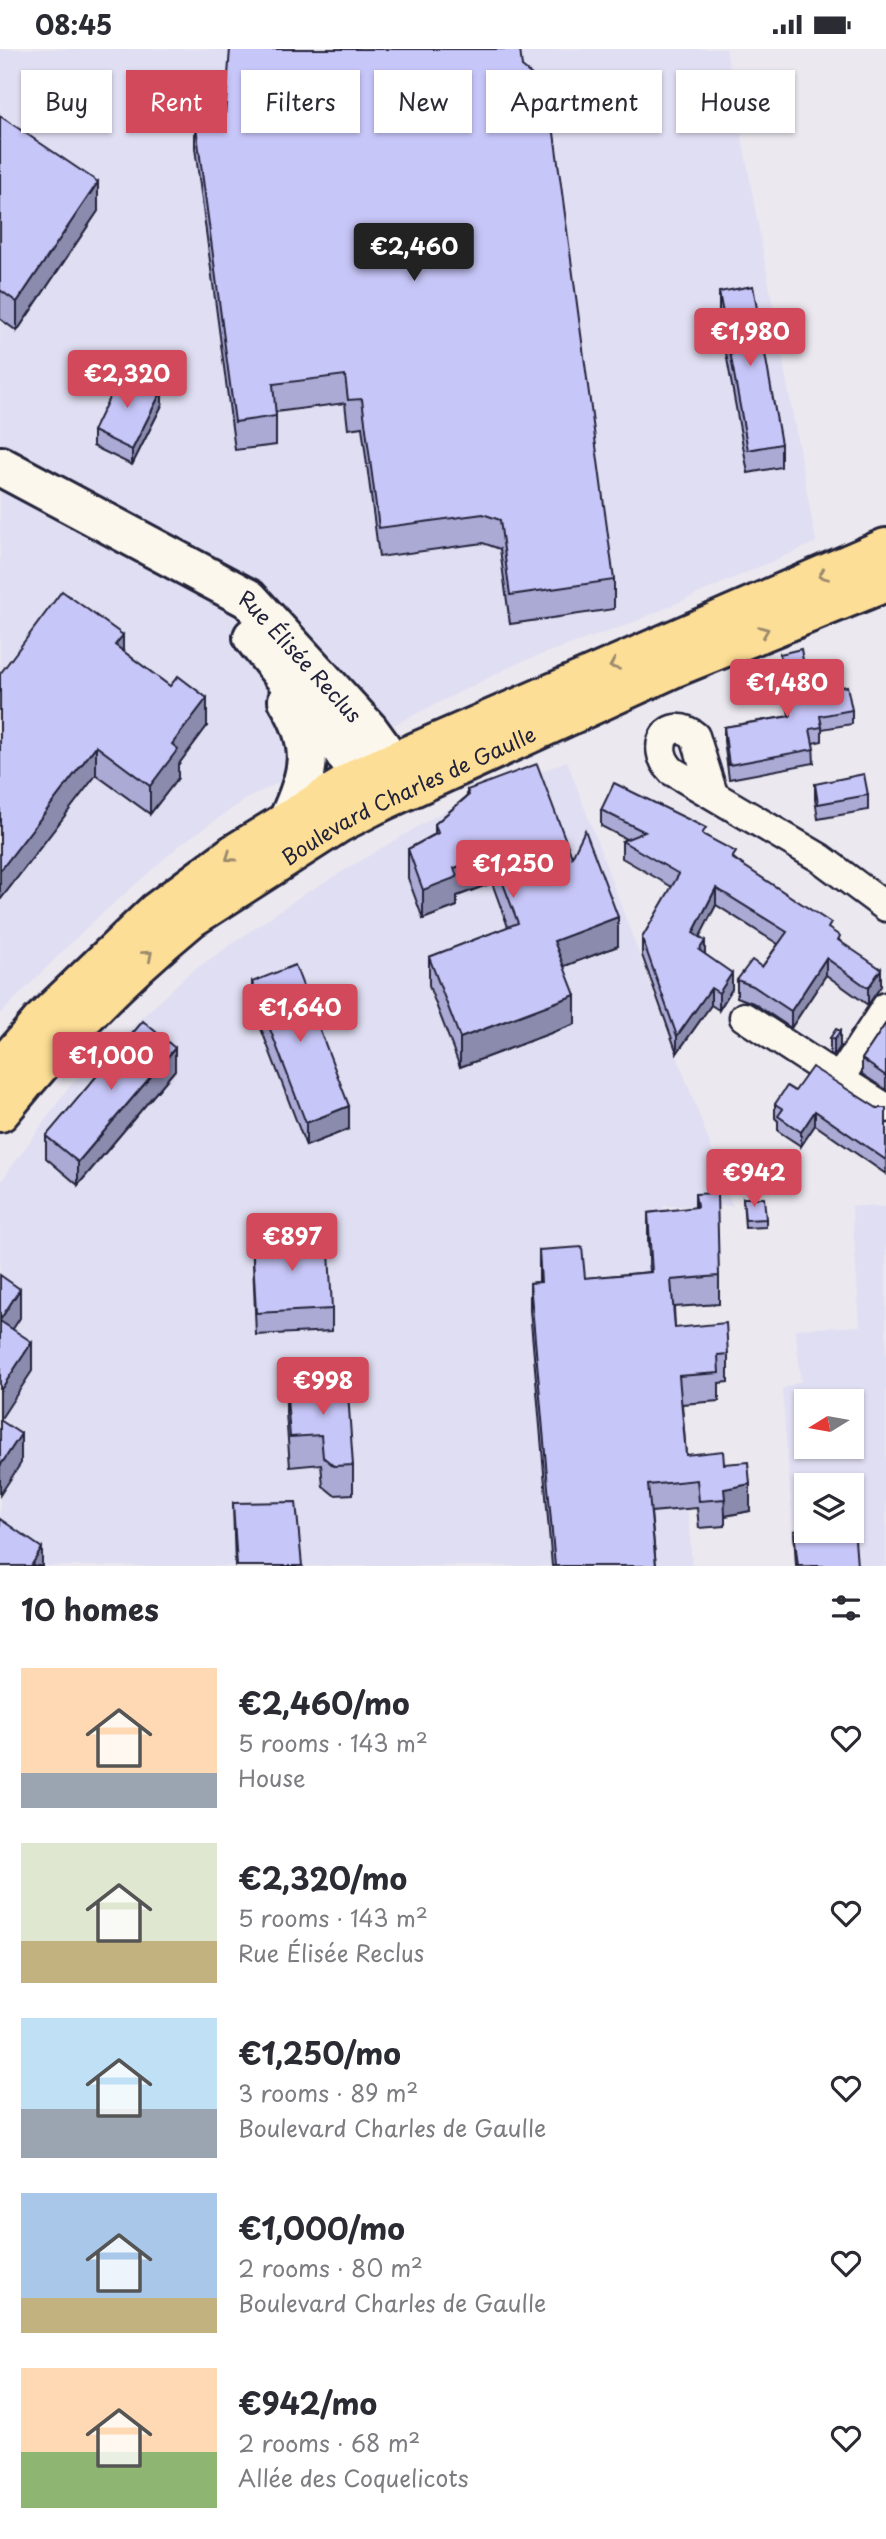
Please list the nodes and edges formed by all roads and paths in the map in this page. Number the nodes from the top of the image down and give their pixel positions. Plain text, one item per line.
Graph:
1 (0, 466) edge
2 (886, 548) edge
3 (167, 552) junction
4 (886, 582) edge
5 (230, 609) junction
6 (386, 782) junction
7 (713, 794) dead end
8 (288, 820) junction
9 (886, 907) edge
10 (886, 1007) edge
11 (744, 1017) dead end
12 (0, 1070) edge
13 (839, 1079) junction
14 (886, 1108) edge
15 (0, 1112) edge

1 - 3 street, Rue Élisée Reclus
2 -> 6 main road
3 - 5 street, Rue Élisée Reclus
3 - 6 street, Rue Élisée Reclus
6 -> 4 main road, Boulevard Charles de Gaulle
5 - 6 street, Rue Élisée Reclus
5 - 8 street, Rue Élisée Reclus
6 - 8 main road, Boulevard Charles de Gaulle
15 -> 6 main road, Boulevard Charles de Gaulle
7 - 9 street
8 -> 12 main road, Boulevard Charles de Gaulle
10 - 13 street
11 - 13 street
13 - 14 street

